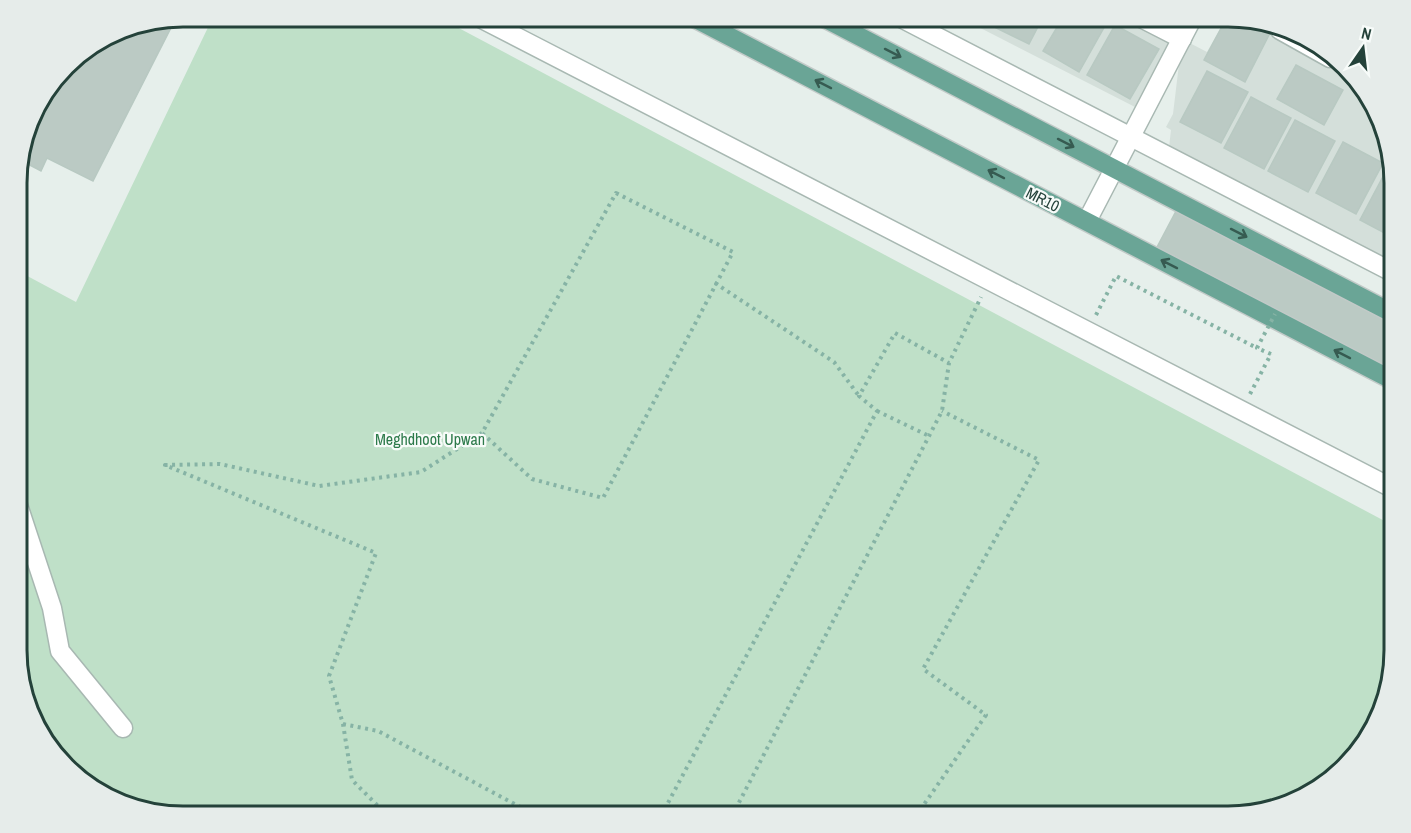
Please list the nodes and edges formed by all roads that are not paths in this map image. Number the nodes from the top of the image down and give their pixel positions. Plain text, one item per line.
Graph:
1 (499, 27) edge
2 (713, 27) edge
3 (843, 27) edge
4 (919, 27) edge
5 (1160, 27) edge
6 (1188, 27) edge
7 (1182, 39) junction
8 (1131, 137) junction
9 (1114, 169) junction
10 (1087, 221) junction
11 (1384, 268) edge
12 (1384, 309) edge
13 (1384, 376) edge
14 (1384, 484) edge
15 (27, 532) edge
16 (123, 728) dead end

1 - 14 street
10 -> 2 main road, MR10
3 -> 9 main road
4 - 8 street
5 - 7 street
6 - 7 street
7 - 8 street
8 - 9 street
8 - 11 street
9 - 10 street
9 -> 12 main road
13 -> 10 main road, MR10
15 - 16 street

